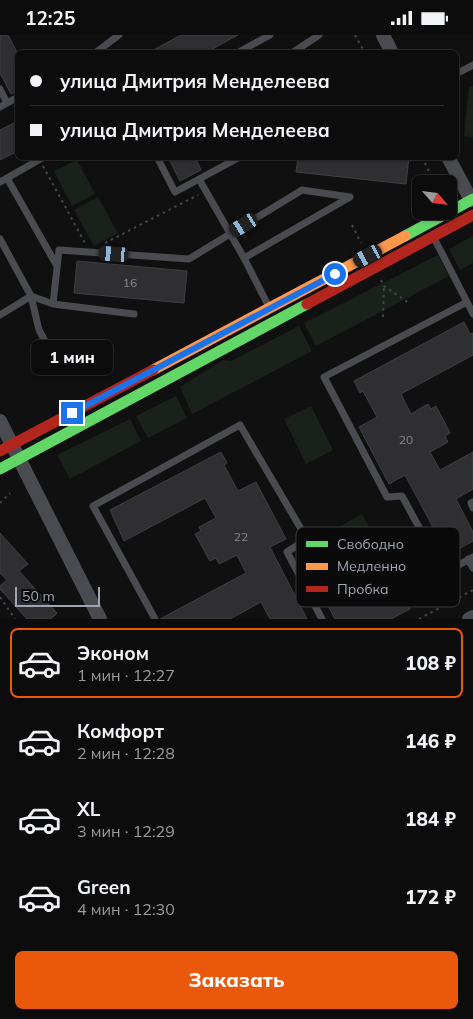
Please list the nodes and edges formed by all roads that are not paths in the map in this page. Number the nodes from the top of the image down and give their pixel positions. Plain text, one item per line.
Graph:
1 (119, 35) edge
2 (319, 35) edge
3 (383, 35) edge
4 (267, 36) edge
5 (99, 50) edge
6 (242, 50) edge
7 (296, 50) edge
8 (390, 50) edge
9 (473, 65) edge
10 (459, 72) edge
11 (0, 89) edge
12 (15, 99) edge
13 (7, 103) junction
14 (0, 107) edge
15 (40, 160) edge
16 (159, 160) edge
17 (234, 160) edge
18 (450, 160) edge
19 (199, 179) junction
20 (3, 180) edge
21 (472, 199) edge
22 (473, 215) edge
23 (229, 234) junction
24 (433, 237) junction
25 (0, 239) edge
26 (244, 258) junction
27 (57, 266) junction
28 (31, 296) junction
29 (467, 302) junction
30 (53, 304) junction
31 (270, 309) junction
32 (473, 314) edge
33 (0, 315) edge
34 (134, 315) dead end
35 (54, 359) dead end
36 (0, 421) edge
37 (6, 447) edge
38 (21, 458) junction
39 (0, 469) edge
40 (473, 502) edge
41 (473, 508) edge
42 (300, 527) edge
43 (419, 527) edge
44 (296, 546) edge
45 (471, 558) edge
46 (460, 564) edge
47 (473, 568) edge
48 (296, 569) edge
49 (316, 607) edge
50 (473, 617) edge
51 (100, 619) edge
52 (154, 619) edge
53 (322, 619) edge
54 (469, 619) edge

1 - 5 lane
2 - 7 lane
3 - 8 street
4 - 6 lane
9 - 10 lane
11 - 13 lane
12 - 13 lane
13 - 14 lane
15 - 20 lane
16 - 19 lane
17 - 19 lane
18 - 21 street
19 - 23 lane
20 - 27 lane
21 - 31 street
22 - 24 street
23 - 26 lane
23 - 26 lane
23 - 27 lane
24 - 29 lane
24 - 38 street
25 - 28 lane
26 - 31 lane
27 - 30 lane
28 - 30 lane
28 - 33 lane
28 - 35 lane
29 - 32 lane
29 - 43 lane
30 - 34 lane
31 - 37 street
36 - 37 street
37 - 38 street
38 - 39 street
38 - 51 street
40 - 41 lane
42 - 52 lane
44 - 48 lane
45 - 46 lane
45 - 47 lane
49 - 53 lane
50 - 54 street

